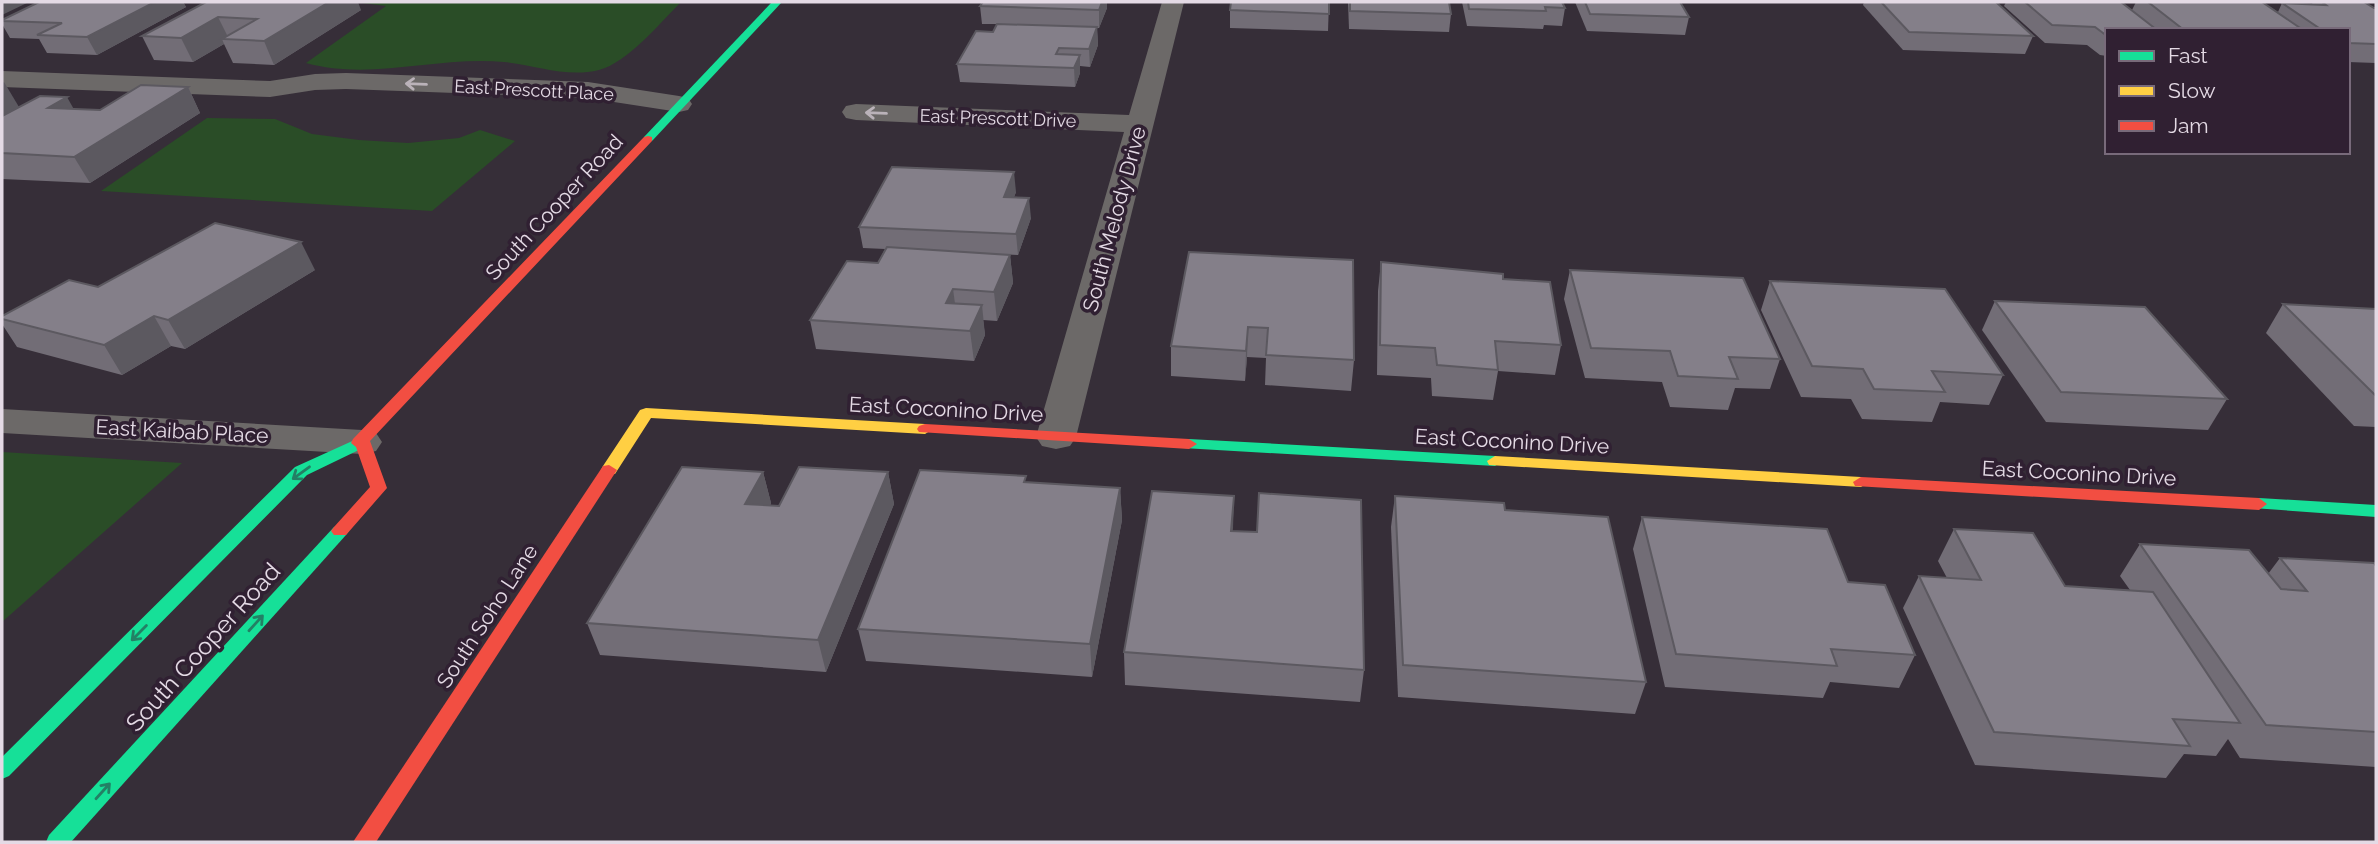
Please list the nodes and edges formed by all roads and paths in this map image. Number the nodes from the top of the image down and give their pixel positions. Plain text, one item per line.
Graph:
1 (777, 2) edge
2 (1173, 2) edge
3 (2, 79) edge
4 (270, 89) junction
5 (679, 104) junction
6 (487, 112) dead end
7 (856, 112) dead end
8 (565, 115) dead end
9 (1140, 124) junction
10 (646, 413) joint
11 (2, 421) edge
12 (1056, 437) junction
13 (362, 442) junction
14 (2376, 511) edge
15 (2, 770) edge
16 (57, 842) edge
17 (364, 842) edge

1 - 5 street, South Cooper Road
2 - 9 street, South Melody Drive
3 - 4 street, East Prescott Place
5 -> 4 street, East Prescott Place
4 - 6 street, East Prescott Place
5 - 8 street, East Prescott Place
5 - 13 street, South Cooper Road
9 -> 7 street, East Prescott Drive
9 - 12 street, South Melody Drive
10 - 12 street, East Coconino Drive
10 - 17 street, South Soho Lane
11 - 13 street, East Kaibab Place
12 - 14 street, East Coconino Drive
13 -> 15 street, South Cooper Road
16 -> 13 street, South Cooper Road

